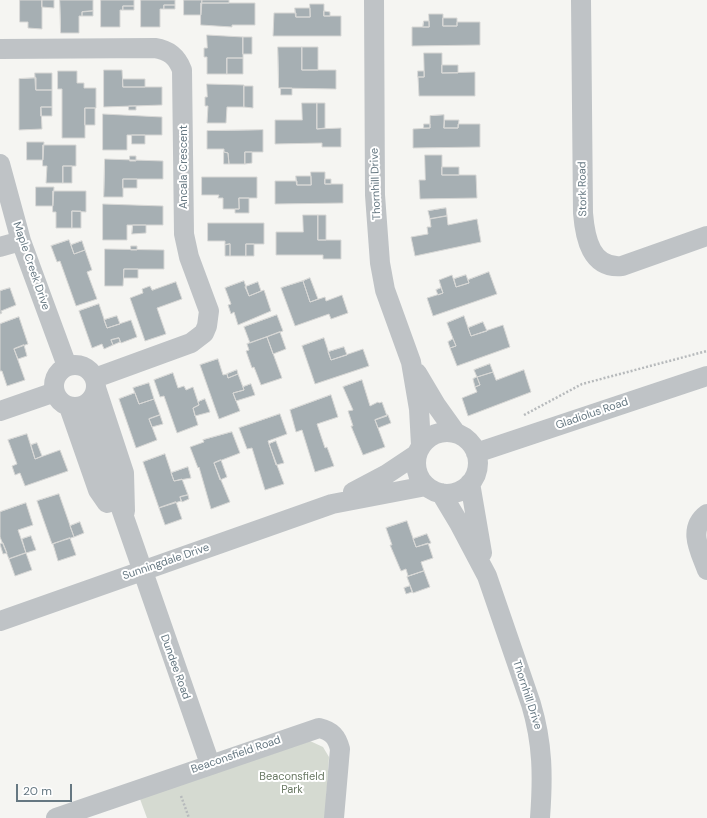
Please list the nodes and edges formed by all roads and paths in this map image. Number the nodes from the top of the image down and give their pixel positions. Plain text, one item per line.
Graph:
1 (374, 0) edge
2 (581, 0) edge
3 (0, 49) edge
4 (0, 164) edge
5 (707, 236) edge
6 (21, 240) junction
7 (0, 247) edge
8 (707, 352) edge
9 (410, 362) junction
10 (67, 366) junction
11 (707, 376) edge
12 (96, 383) junction
13 (55, 392) junction
14 (77, 406) junction
15 (0, 411) edge
16 (521, 416) dead end
17 (456, 433) junction
18 (419, 449) junction
19 (476, 453) junction
20 (470, 483) junction
21 (113, 490) junction
22 (434, 490) junction
23 (332, 504) junction
24 (707, 514) edge
25 (707, 570) edge
26 (141, 571) junction
27 (486, 576) junction
28 (0, 621) edge
29 (210, 764) junction
30 (56, 818) edge
31 (334, 818) edge
32 (540, 818) edge

1 - 9 street, Thornhill Drive
2 - 5 street, Stork Road
3 - 12 street, Ancala Crescent
4 - 6 street, Maple Creek Drive
6 - 7 street
6 - 10 street, Maple Creek Drive
8 - 16 path
9 - 17 street, Thornhill Drive
9 - 18 street, Thornhill Drive
10 - 12 street
10 - 13 street
11 - 19 street, Gladiolus Road
12 - 14 street
12 - 21 street
13 - 14 street
13 - 15 street
14 - 21 street
17 - 18 street
17 - 19 street
18 - 22 street
18 - 23 street, Sunningdale Drive
19 - 20 street
20 - 22 street
20 - 27 street, Thornhill Drive
21 - 26 street
22 - 23 street, Sunningdale Drive
22 - 27 street, Thornhill Drive
23 - 26 street, Sunningdale Drive
24 - 25 street
26 - 28 street, Sunningdale Drive
26 - 29 street, Dundee Road
27 - 32 street, Thornhill Drive
29 - 30 street, Beaconsfield Road
29 - 31 street, Beaconsfield Road

